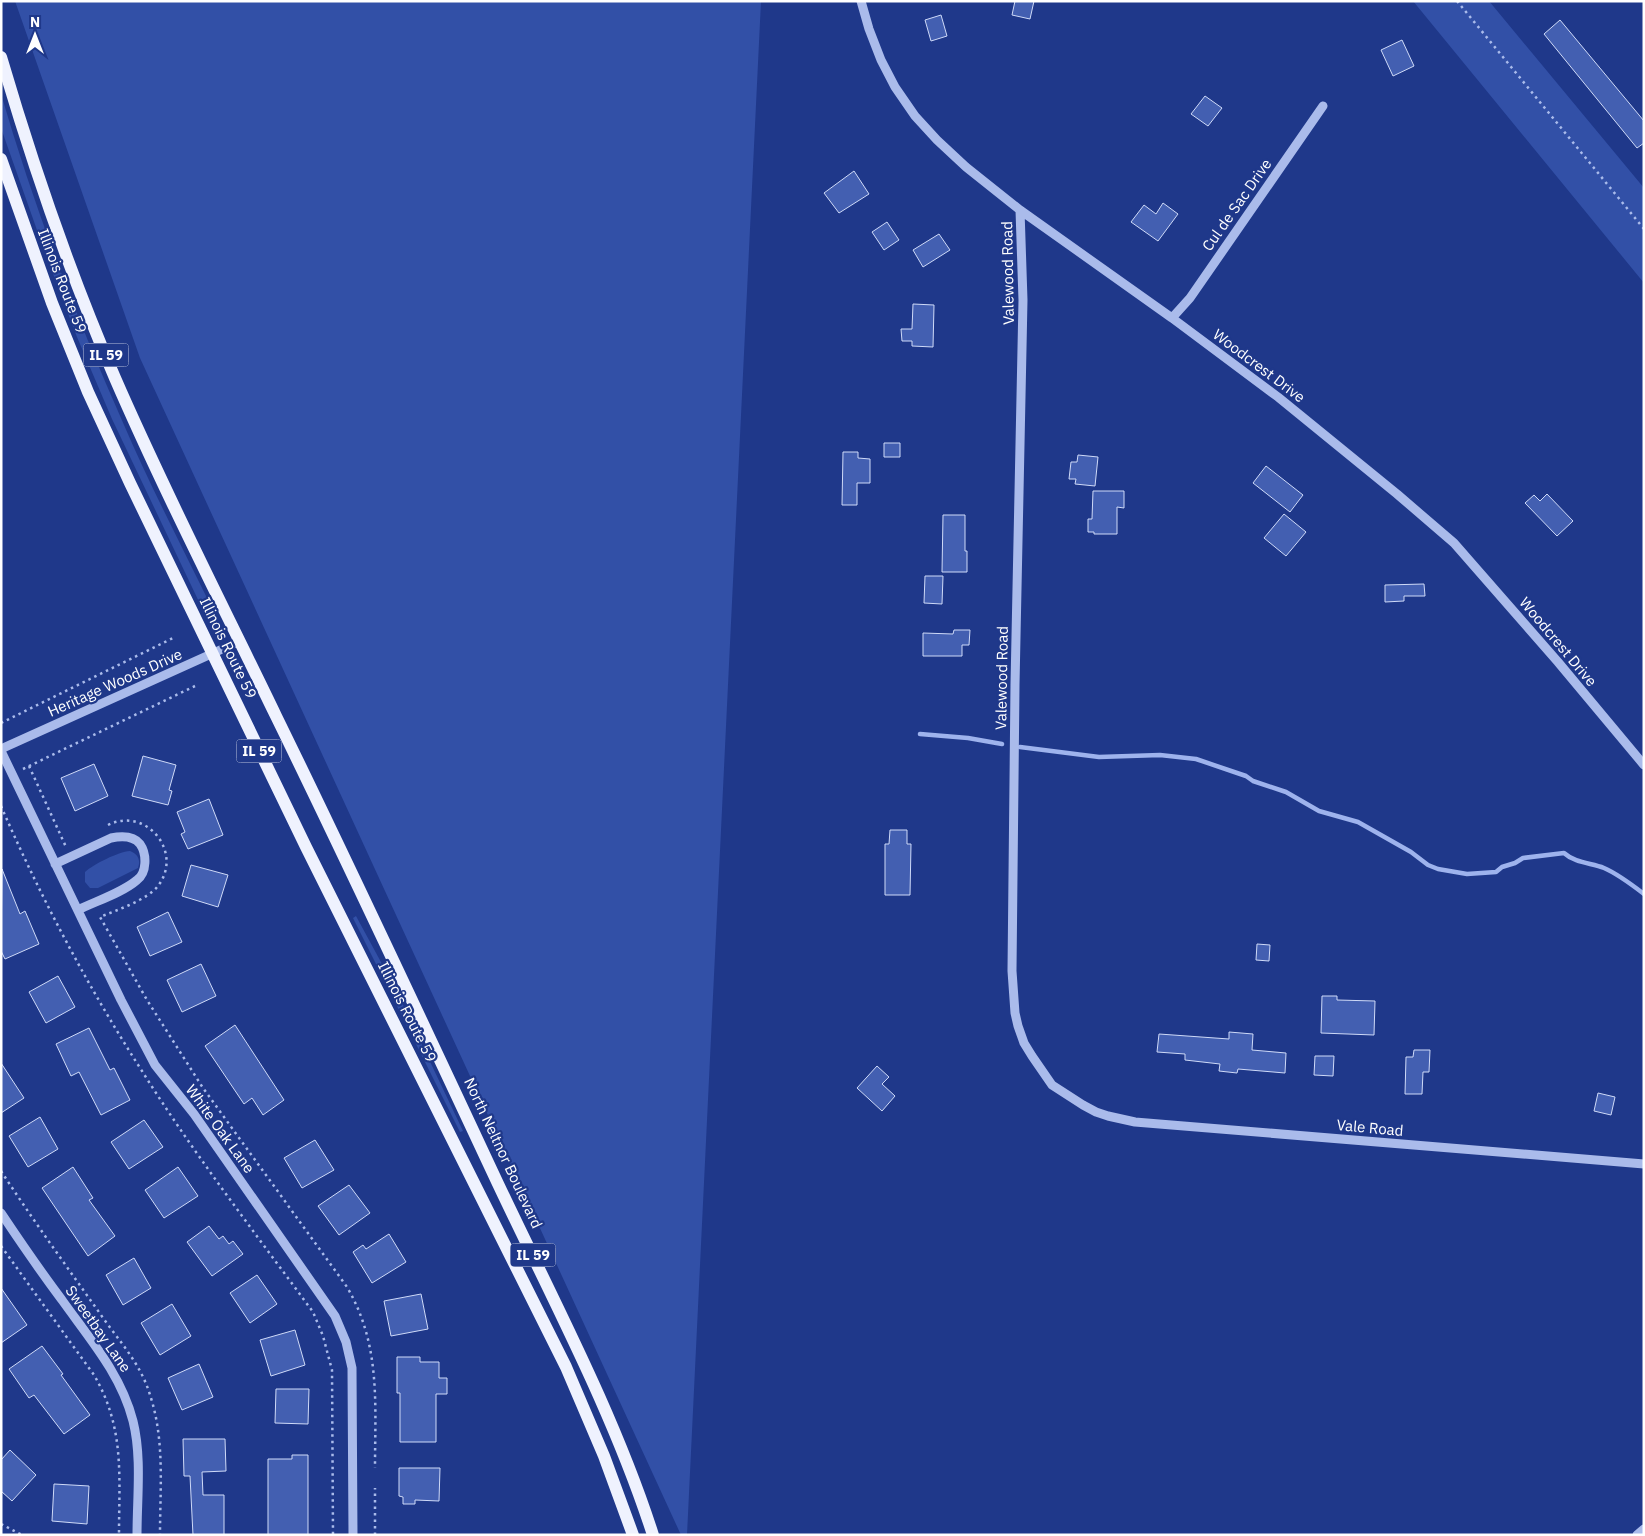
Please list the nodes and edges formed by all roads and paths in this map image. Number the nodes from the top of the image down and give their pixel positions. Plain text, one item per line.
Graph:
1 (861, 1) edge
2 (1457, 1) edge
3 (1, 57) edge
4 (1323, 106) dead end
5 (1, 160) edge
6 (1020, 210) junction
7 (1644, 229) edge
8 (1172, 318) junction
9 (173, 638) dead end
10 (240, 642) junction
11 (212, 654) junction
12 (196, 686) dead end
13 (1, 723) edge
14 (1, 750) edge
15 (1644, 765) edge
16 (29, 766) junction
17 (23, 769) dead end
18 (1, 806) edge
19 (104, 827) dead end
20 (74, 843) dead end
21 (55, 864) junction
22 (78, 910) junction
23 (403, 979) joint
24 (1096, 1112) joint
25 (1644, 1164) edge
26 (1, 1212) edge
27 (1, 1246) edge
28 (375, 1468) dead end
29 (375, 1488) dead end
30 (1, 1524) edge
31 (1644, 1529) edge
32 (22, 1535) edge
33 (118, 1535) edge
34 (137, 1535) edge
35 (333, 1535) edge
36 (353, 1535) edge
37 (375, 1535) edge
38 (633, 1535) edge
39 (653, 1535) edge
40 (1637, 1535) edge

1 - 6 street, Woodcrest Drive
2 - 7 path
3 - 10 main road, Illinois Route 59 / IL 59
4 - 8 street, Cul de Sac Drive
5 - 11 main road, Illinois Route 59 / IL 59
6 - 8 street, Woodcrest Drive
6 - 24 street, Valewood Road
8 - 15 street, Woodcrest Drive
9 - 13 path
10 - 11 street, Heritage Woods Drive
10 - 23 main road, Illinois Route 59 / IL 59
11 - 14 street, Heritage Woods Drive
11 - 38 main road, Illinois Route 59 / IL 59
12 - 16 path
14 - 21 street, White Oak Lane
16 - 17 path
16 - 20 path
18 - 35 path
19 - 28 path
21 - 22 street, White Oak Lane
21 - 22 street
22 - 36 street, White Oak Lane
23 - 39 main road, North Neltnor Boulevard / IL 59
24 - 25 street, Vale Road
26 - 34 street, Sweetbay Lane
27 - 33 path
29 - 37 path
30 - 32 path
31 - 40 street

